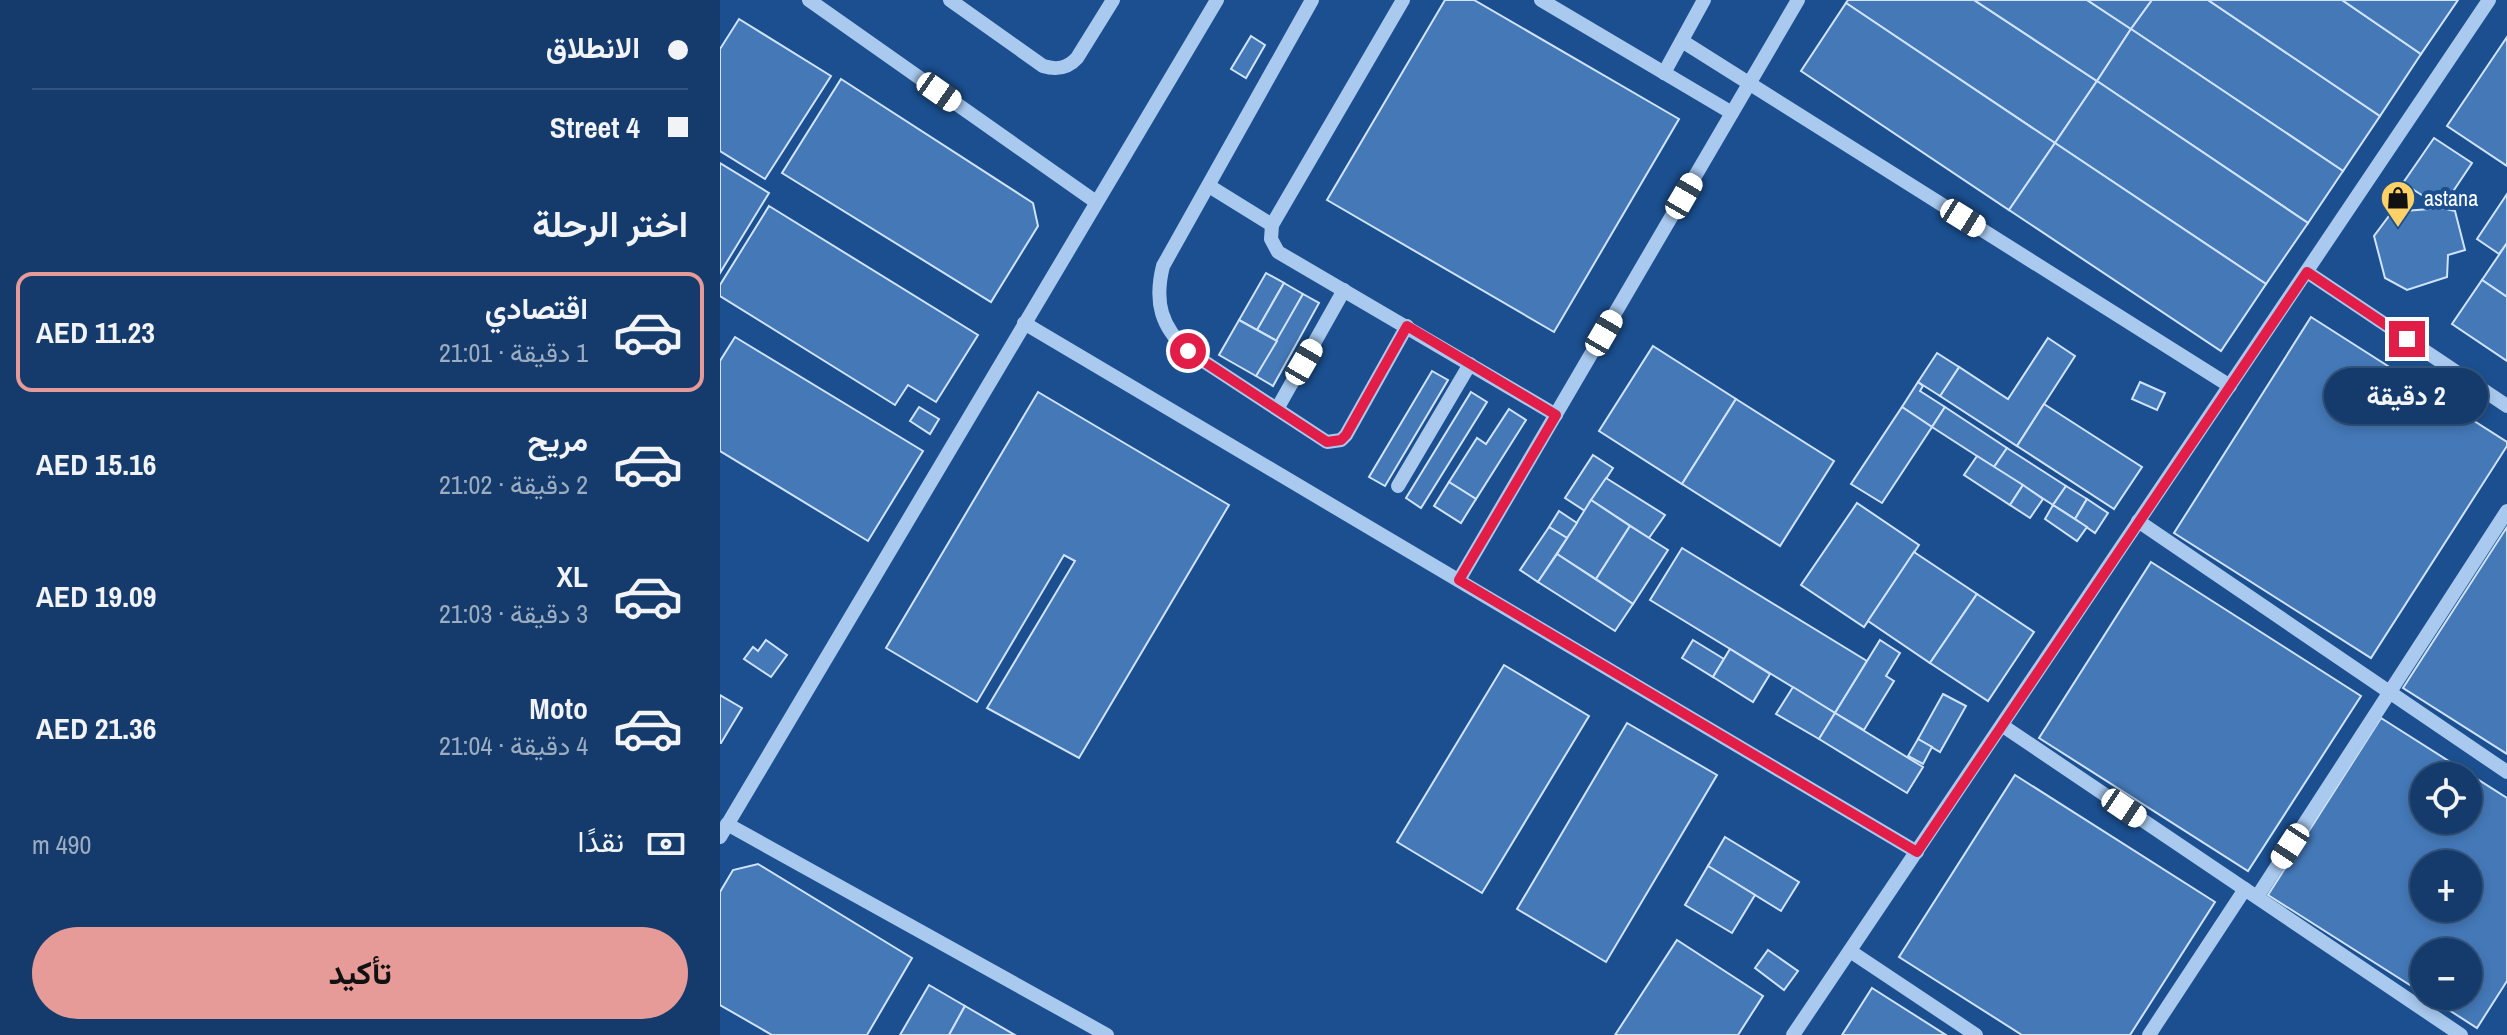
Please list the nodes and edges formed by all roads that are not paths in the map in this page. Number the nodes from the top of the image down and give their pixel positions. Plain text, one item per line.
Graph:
1 (809, 0) edge
2 (950, 0) edge
3 (1113, 0) edge
4 (1217, 0) edge
5 (1312, 0) edge
6 (1403, 0) edge
7 (1541, 0) edge
8 (1704, 0) edge
9 (1798, 0) edge
10 (2489, 0) edge
11 (1682, 41) junction
12 (1664, 73) junction
13 (1749, 83) junction
14 (1732, 113) junction
15 (1209, 186) junction
16 (1096, 202) junction
17 (1272, 225) junction
18 (2307, 272) junction
19 (1344, 290) junction
20 (1024, 323) junction
21 (1407, 326) junction
22 (1470, 364) junction
23 (2230, 386) junction
24 (2507, 406) edge
25 (1277, 409) junction
26 (1556, 415) junction
27 (1398, 486) dead end
28 (2507, 511) edge
29 (2138, 521) junction
30 (1459, 580) junction
31 (2389, 692) junction
32 (2003, 726) junction
33 (2507, 772) edge
34 (724, 831) edge
35 (1917, 852) junction
36 (2251, 893) junction
37 (1850, 951) junction
38 (1107, 1035) edge
39 (1793, 1035) edge
40 (1976, 1035) edge
41 (2149, 1035) edge
42 (2461, 1035) edge

1 - 16 street
2 - 3 street
4 - 16 street
5 - 15 street
6 - 17 street
7 - 12 street
8 - 11 street
9 - 13 street
10 - 18 street
11 - 12 street
11 - 13 street
12 - 14 street
13 - 14 street
13 - 23 street
14 - 26 street
15 - 17 street
15 - 25 street
16 - 20 street
17 - 19 street
18 - 23 street
18 - 24 street
19 - 21 street
19 - 25 street
20 - 30 street
20 - 34 street
21 - 22 street
21 - 25 street
22 - 26 street
22 - 27 street
23 - 29 street
26 - 30 street
28 - 31 street
29 - 31 street
29 - 32 street
30 - 35 street
31 - 33 street
31 - 36 street
32 - 35 street
32 - 36 street
34 - 38 street
35 - 37 street
36 - 41 street
36 - 42 street
37 - 39 street
37 - 40 street

